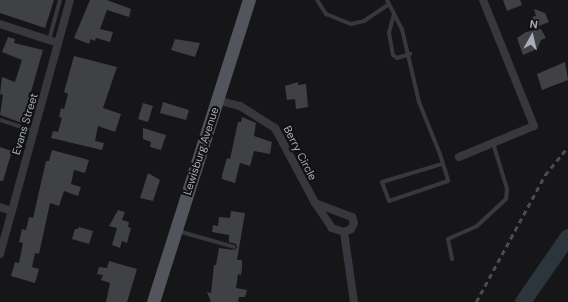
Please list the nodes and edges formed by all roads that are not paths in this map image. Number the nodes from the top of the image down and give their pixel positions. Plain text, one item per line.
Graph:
1 (60, 0) edge
2 (70, 0) edge
3 (249, 0) edge
4 (317, 0) edge
5 (483, 0) edge
6 (388, 2) edge
7 (394, 14) junction
8 (0, 24) edge
9 (49, 40) junction
10 (58, 43) junction
11 (410, 54) junction
12 (217, 100) junction
13 (0, 120) edge
14 (34, 131) junction
15 (493, 143) junction
16 (459, 157) dead end
17 (442, 164) junction
18 (315, 203) junction
19 (0, 207) edge
20 (11, 211) junction
21 (176, 230) junction
22 (344, 232) junction
23 (234, 247) dead end
24 (0, 254) edge
25 (452, 259) dead end
26 (153, 302) edge
27 (354, 302) edge

1 - 9 lane
2 - 10 street, Evans Street
3 - 12 main road, Lewisburg Avenue
4 - 6 lane
5 - 15 street
6 - 7 lane
7 - 11 lane
7 - 11 lane
8 - 9 street
9 - 10 street
10 - 14 street, Evans Street
11 - 17 lane
12 - 18 street, Berry Circle
12 - 21 main road, Lewisburg Avenue
13 - 14 lane
14 - 20 street, Evans Street
15 - 16 street
15 - 25 lane
17 - 17 lane
18 - 22 street, Berry Circle
18 - 22 street
19 - 20 street
20 - 24 street, Evans Street
21 - 23 lane
21 - 26 main road, Lewisburg Avenue
22 - 27 street

